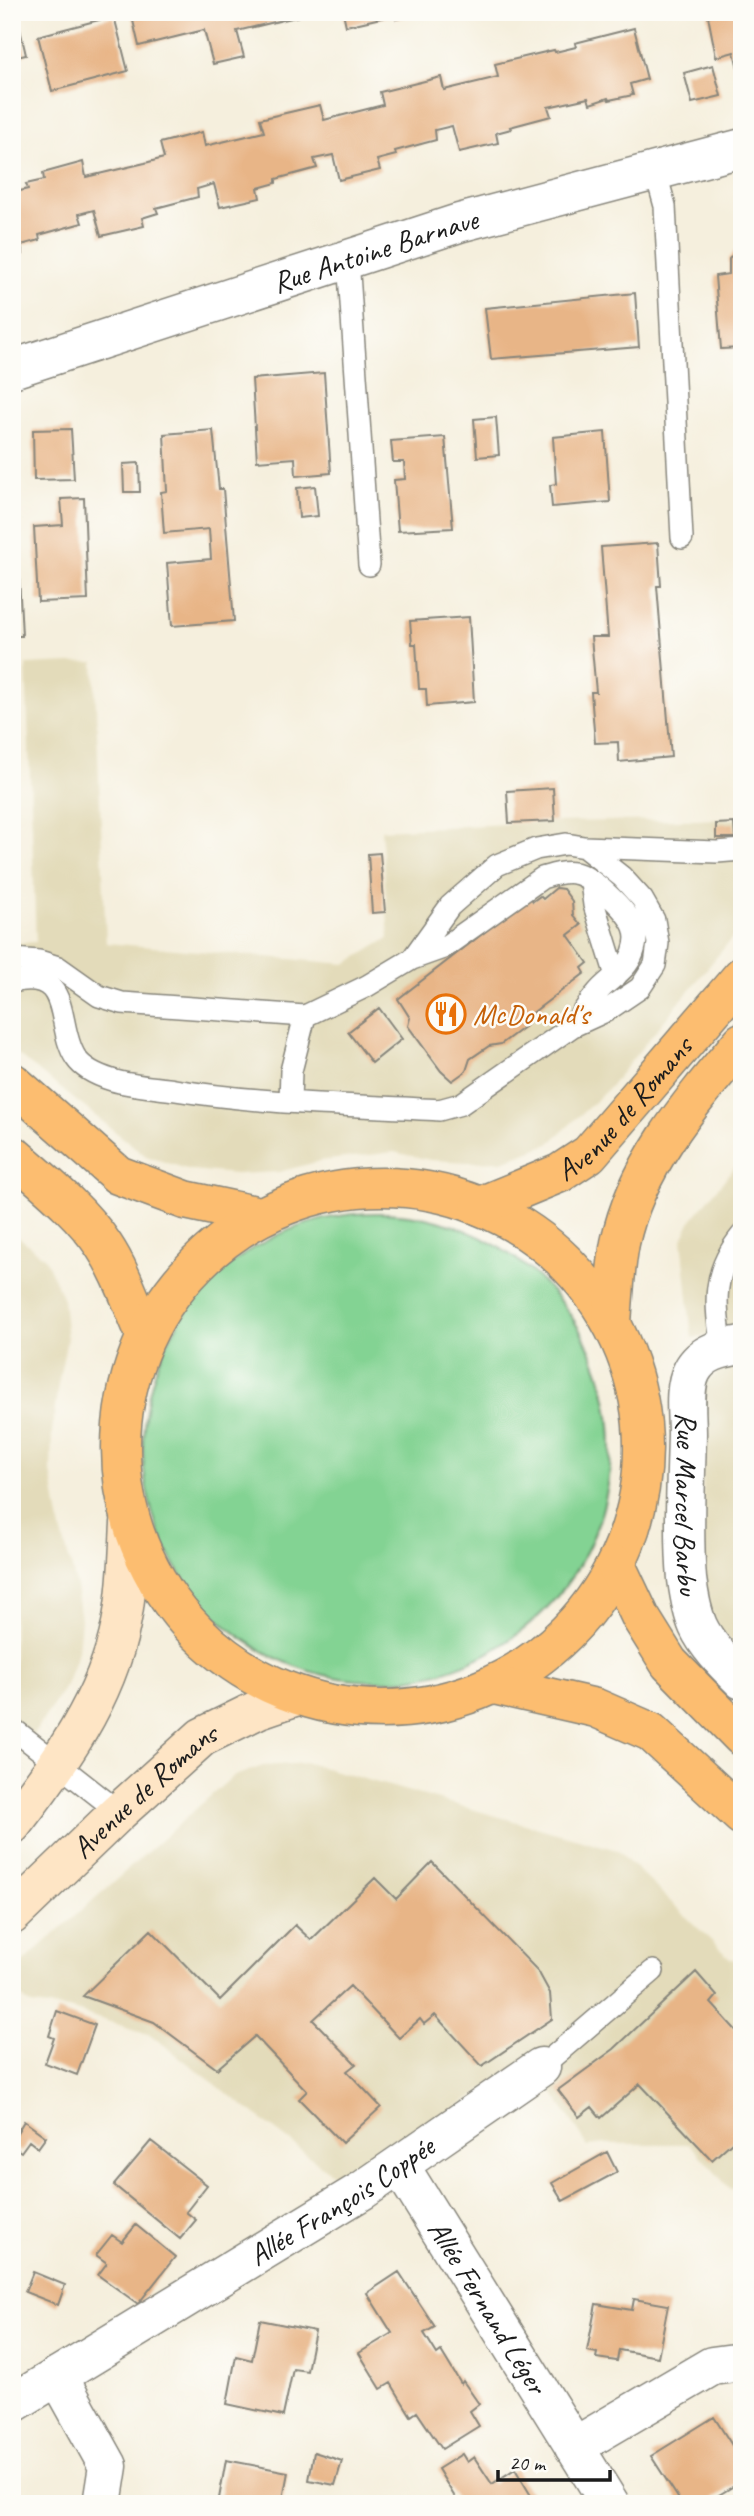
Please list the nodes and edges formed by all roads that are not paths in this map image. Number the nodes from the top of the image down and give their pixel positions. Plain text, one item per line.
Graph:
1 (742, 148) edge
2 (655, 170) junction
3 (348, 259) junction
4 (12, 369) edge
5 (682, 538) dead end
6 (369, 565) dead end
7 (584, 847) junction
8 (742, 850) edge
9 (592, 881) junction
10 (12, 959) edge
11 (412, 959) junction
12 (616, 976) junction
13 (742, 976) edge
14 (12, 982) edge
15 (305, 1016) junction
16 (573, 1026) junction
17 (740, 1046) edge
18 (12, 1082) edge
19 (290, 1101) junction
20 (12, 1154) edge
21 (480, 1206) junction
22 (260, 1216) junction
23 (742, 1235) edge
24 (612, 1323) junction
25 (145, 1335) junction
26 (732, 1347) edge
27 (130, 1523) junction
28 (616, 1565) junction
29 (742, 1680) edge
30 (494, 1685) junction
31 (297, 1696) junction
32 (12, 1728) edge
33 (742, 1737) edge
34 (58, 1763) junction
35 (119, 1812) junction
36 (738, 1812) edge
37 (12, 1825) edge
38 (12, 1915) edge
39 (653, 1971) dead end
40 (541, 2067) joint
41 (400, 2166) junction
42 (742, 2362) edge
43 (58, 2376) junction
44 (12, 2404) edge
45 (574, 2448) junction
46 (102, 2504) edge
47 (610, 2504) edge

1 - 2 street, Rue Antoine Barnave
2 - 3 street, Rue Antoine Barnave
2 - 5 lane
3 - 4 street, Rue Antoine Barnave
3 - 6 lane
7 - 8 lane
7 - 11 lane
7 - 16 lane
9 - 11 lane
9 - 12 lane
9 - 12 lane
10 - 15 lane
11 - 15 lane
12 - 16 lane
13 - 21 main road, Avenue de Romans
14 - 19 lane
15 - 19 lane
16 - 19 lane
17 - 24 main road, Avenue de Romans
18 - 22 main road
20 - 25 main road
21 - 22 main road
21 - 24 main road
22 - 25 main road
23 - 26 lane
24 - 28 main road
25 - 27 main road
26 - 29 street, Rue Marcel Barbu
27 - 31 main road
27 - 34 main road
28 - 30 main road
28 - 33 main road
30 - 31 main road
30 - 36 main road
31 - 35 main road, Avenue de Romans
32 - 34 lane
34 - 35 lane
34 - 37 main road
35 - 38 main road, Avenue de Romans
39 - 40 lane, Allée François Coppée
40 - 41 street, Allée François Coppée
41 - 43 street, Allée François Coppée
41 - 45 street, Allée Fernand Léger
42 - 45 street
43 - 44 street, Allée François Coppée
43 - 46 street
45 - 47 street, Allée Fernand Léger

